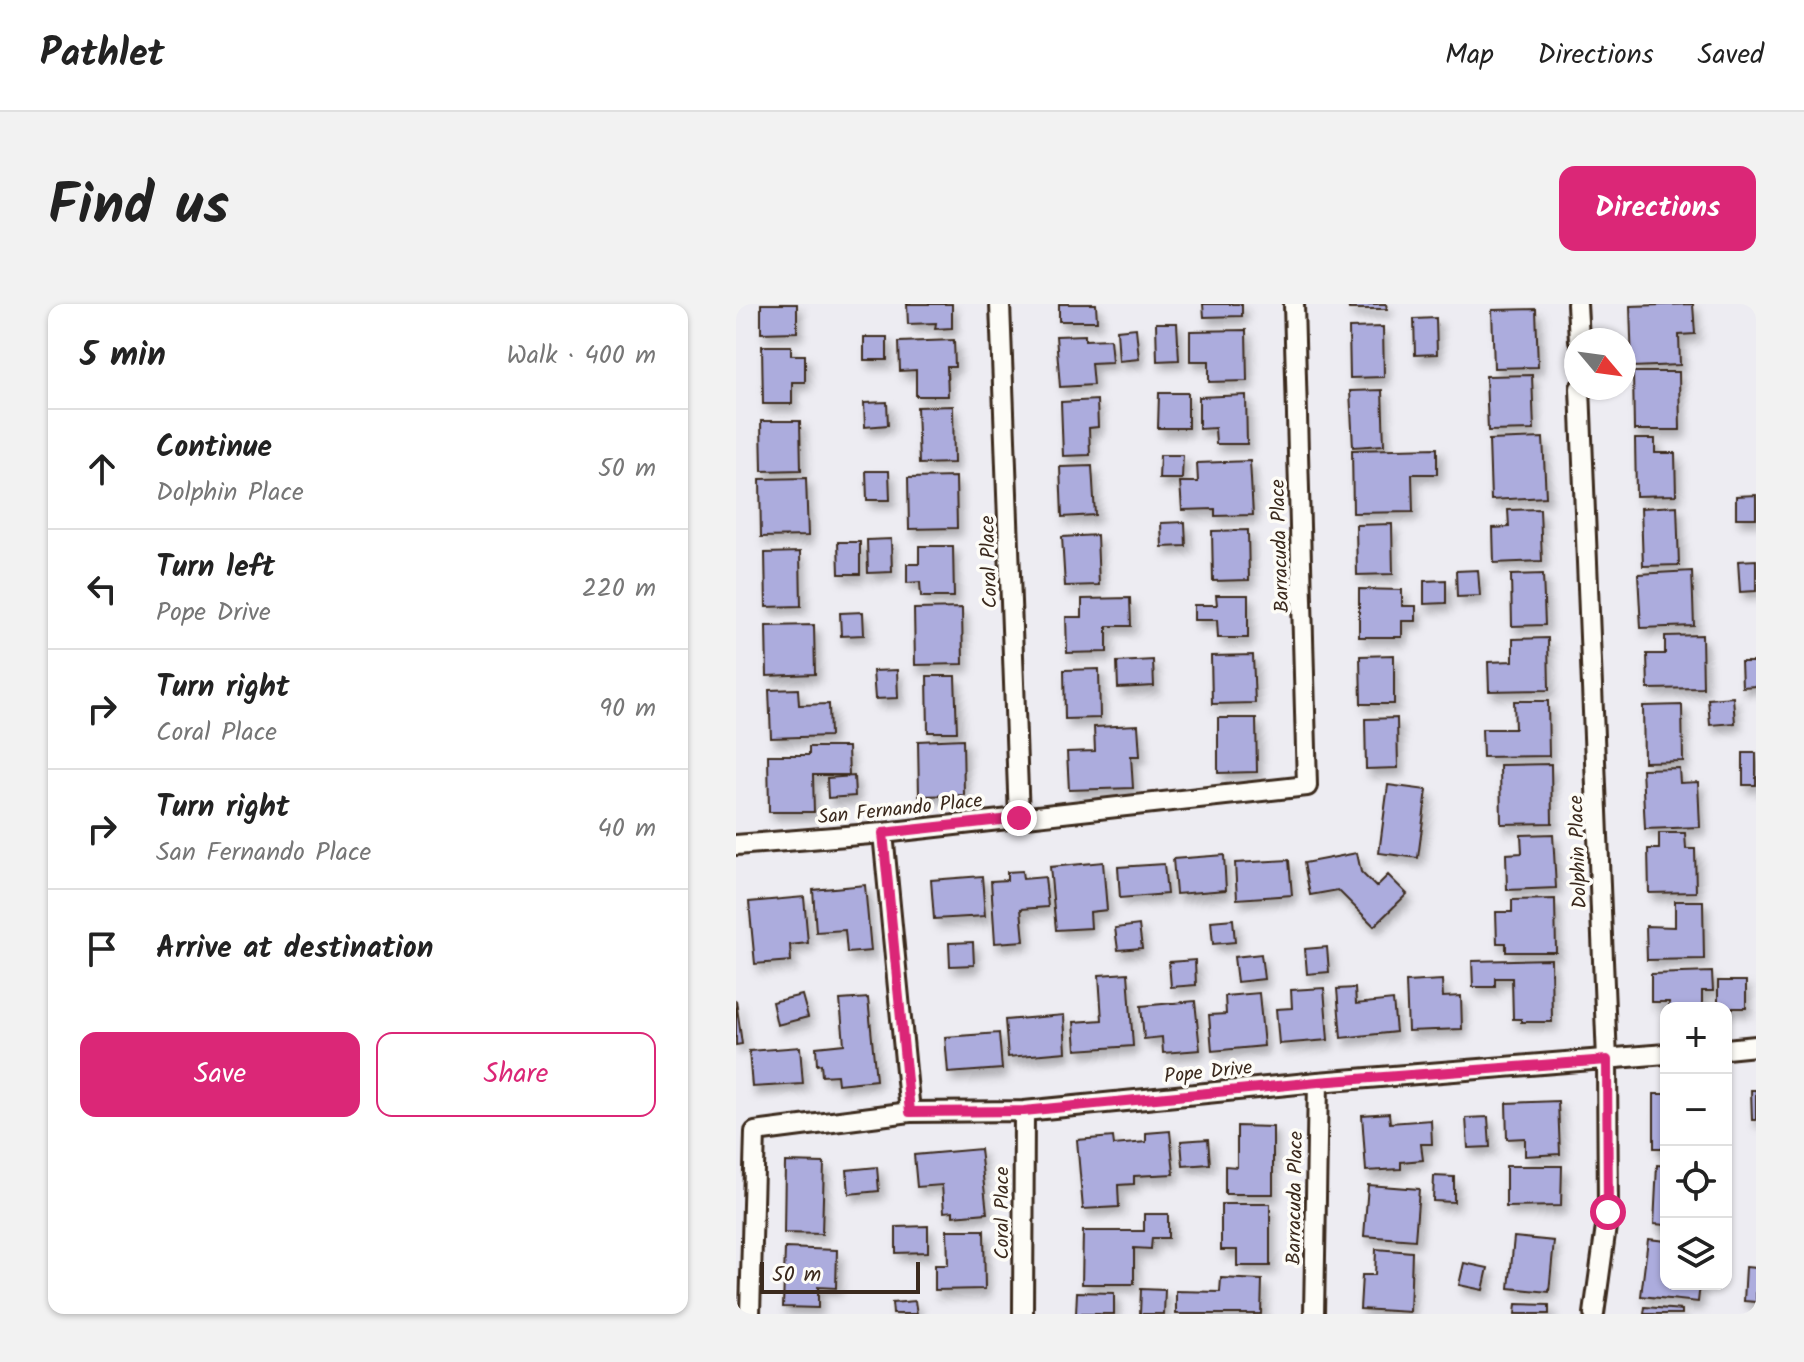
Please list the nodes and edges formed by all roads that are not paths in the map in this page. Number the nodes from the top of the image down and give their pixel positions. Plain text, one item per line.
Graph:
1 (1000, 304) edge
2 (1294, 304) edge
3 (1577, 304) edge
4 (1578, 328) edge
5 (1580, 400) edge
6 (1307, 786) joint
7 (1019, 818) junction
8 (883, 833) junction
9 (736, 845) edge
10 (1756, 1046) edge
11 (1732, 1048) edge
12 (1660, 1055) edge
13 (1607, 1060) junction
14 (1318, 1082) junction
15 (1024, 1111) junction
16 (910, 1112) junction
17 (750, 1314) edge
18 (1023, 1314) edge
19 (1314, 1314) edge
20 (1594, 1314) edge

1 - 7 street, Coral Place
2 - 6 street, Barracuda Place
3 - 4 street
5 - 13 street, Dolphin Place
6 - 7 street, San Fernando Place
7 - 8 street, San Fernando Place
8 - 9 street, San Fernando Place
8 - 16 street
10 - 11 street
12 - 13 street, Pope Drive
13 - 14 street, Pope Drive
13 - 20 street, Dolphin Place
14 - 15 street, Pope Drive
14 - 19 street, Barracuda Place
15 - 16 street, Pope Drive
15 - 18 street, Coral Place
16 - 17 street, Pope Drive

